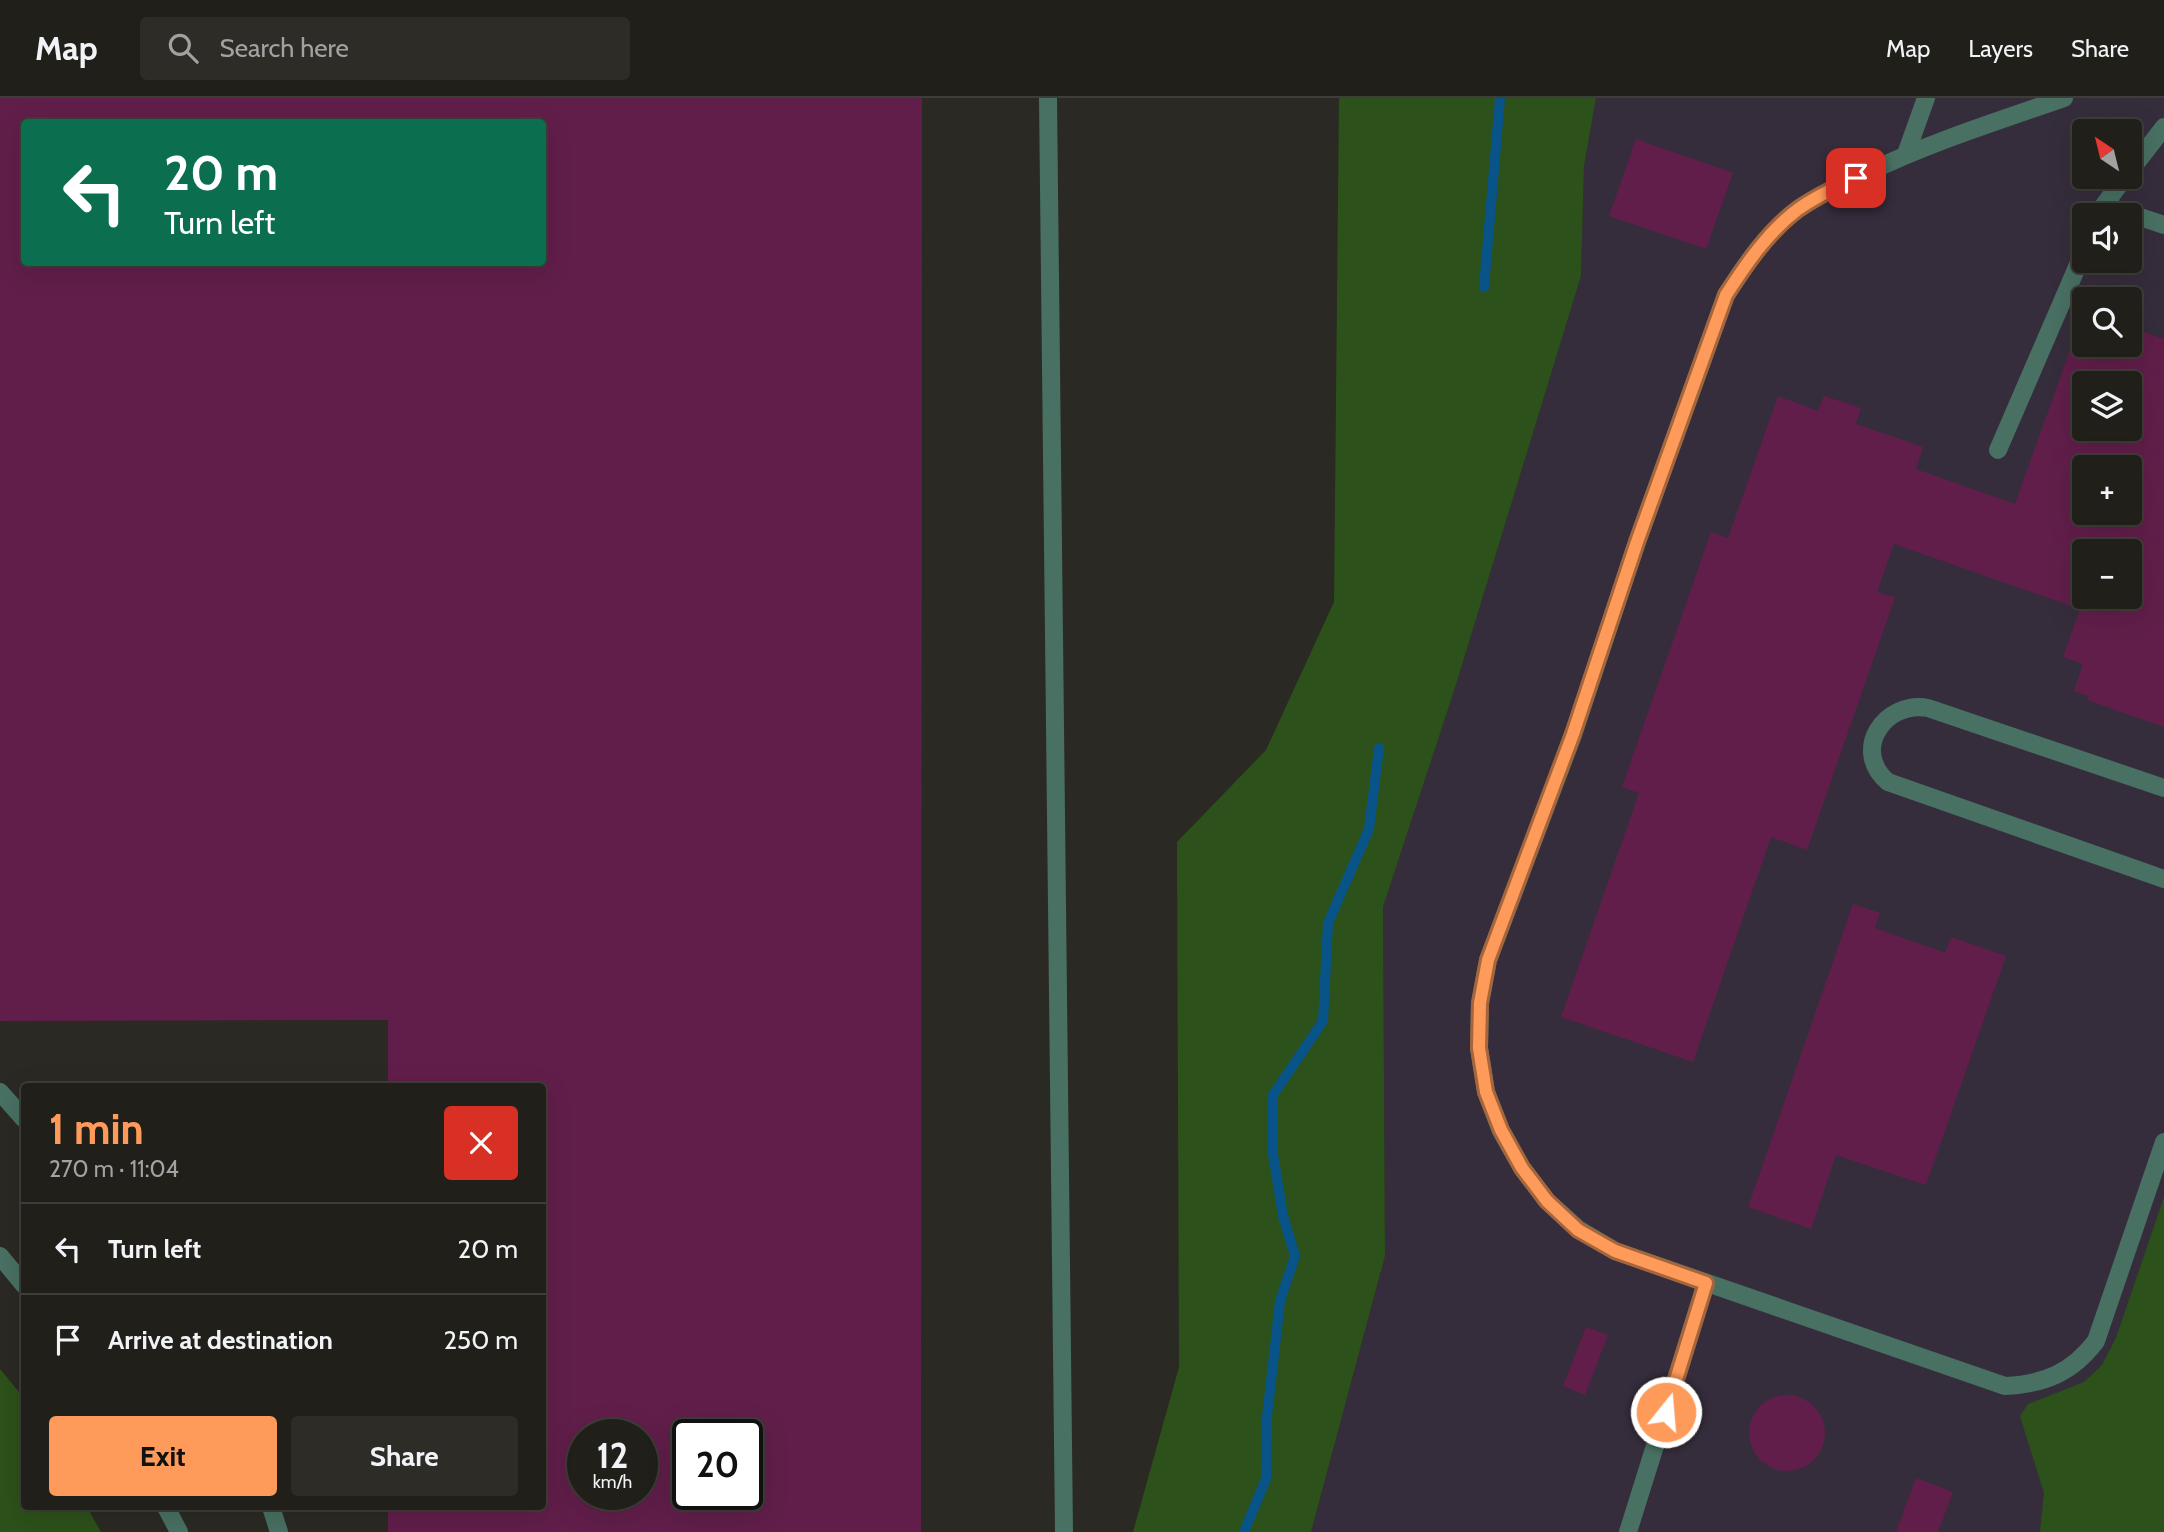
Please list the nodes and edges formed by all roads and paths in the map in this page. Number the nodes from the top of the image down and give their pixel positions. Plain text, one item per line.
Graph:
1 (1048, 98) edge
2 (1926, 98) edge
3 (2063, 98) edge
4 (2164, 127) edge
5 (1906, 154) junction
6 (2142, 155) edge
7 (2142, 220) edge
8 (2164, 225) edge
9 (2074, 273) edge
10 (1998, 450) dead end
11 (2164, 788) edge
12 (2164, 879) edge
13 (0, 1092) edge
14 (21, 1116) edge
15 (2164, 1142) edge
16 (0, 1256) edge
17 (21, 1281) edge
18 (1706, 1283) junction
19 (167, 1510) edge
20 (178, 1532) edge
21 (1064, 1532) edge
22 (1628, 1532) edge

1 - 21 street
2 - 5 street
3 - 5 street
4 - 6 street
5 - 18 street
7 - 8 street
9 - 10 street
11 - 12 street
13 - 14 street
15 - 18 street
16 - 17 street
18 - 22 street
19 - 20 street

